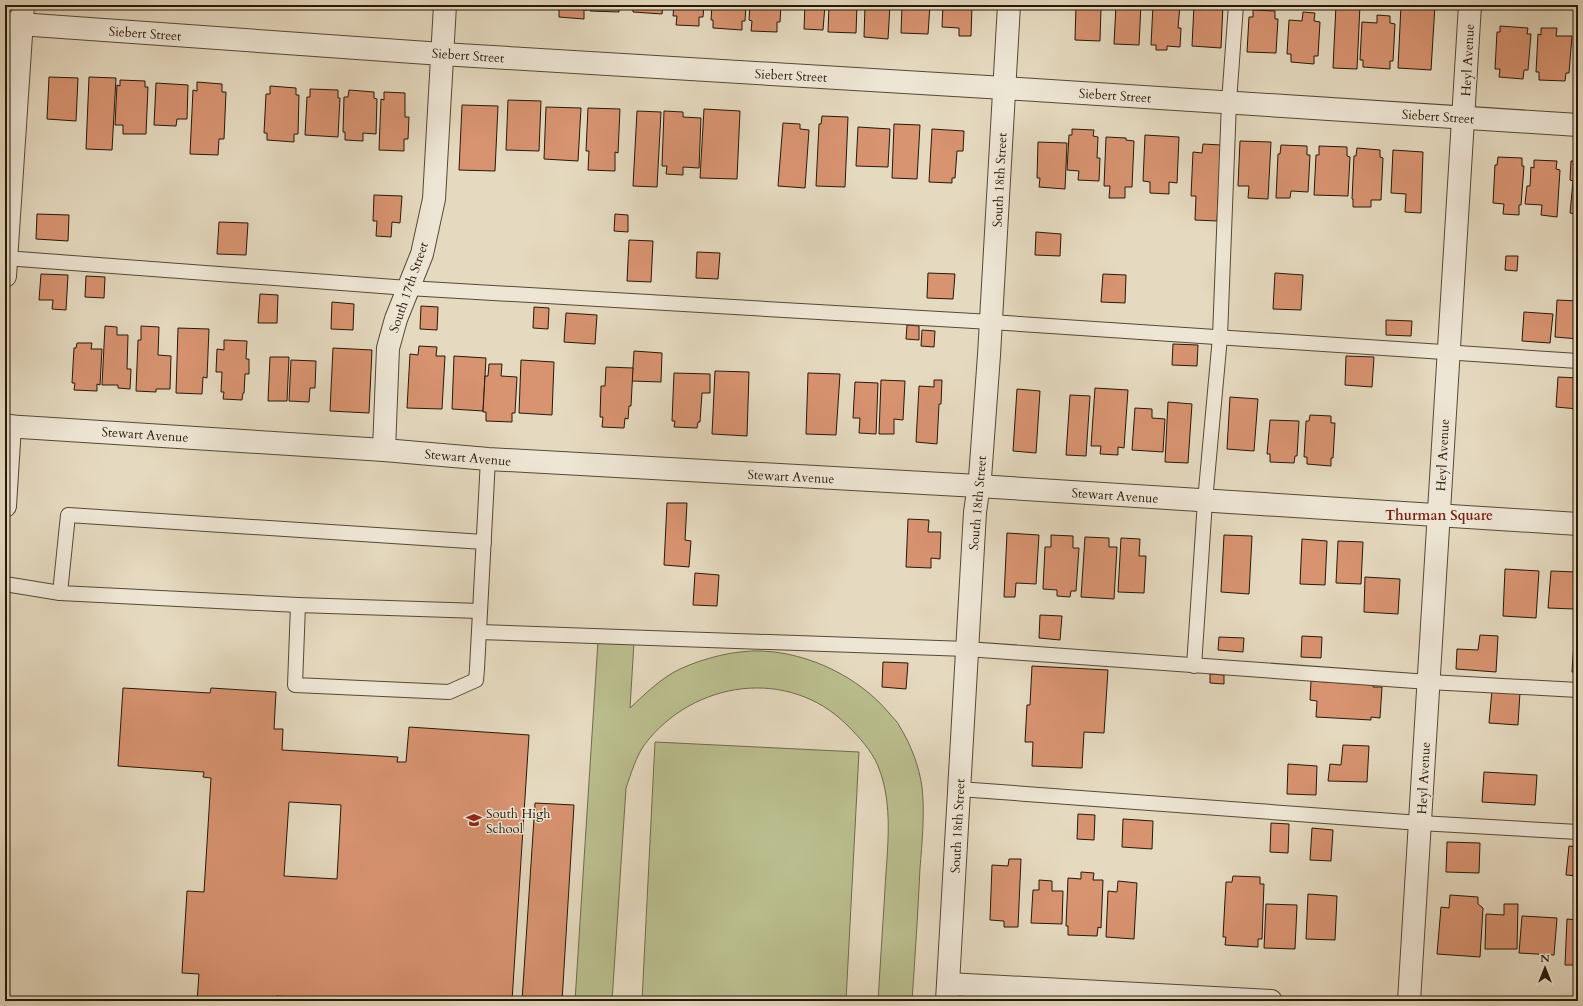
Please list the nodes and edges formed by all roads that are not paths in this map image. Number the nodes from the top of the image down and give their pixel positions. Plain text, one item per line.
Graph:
1 (445, 5) edge
2 (1009, 5) edge
3 (1236, 5) edge
4 (1470, 5) edge
5 (16, 17) edge
6 (442, 54) junction
7 (1004, 88) junction
8 (1230, 102) junction
9 (1464, 118) junction
10 (1578, 125) edge
11 (5, 264) edge
12 (408, 288) junction
13 (991, 322) junction
14 (1220, 337) junction
15 (1448, 352) junction
16 (1578, 361) edge
17 (8, 426) edge
18 (384, 450) junction
19 (488, 459) junction
20 (978, 486) junction
21 (1206, 501) junction
22 (5, 506) edge
23 (1438, 516) junction
24 (1578, 524) edge
25 (484, 542) junction
26 (5, 584) edge
27 (60, 593) junction
28 (298, 605) junction
29 (480, 611) junction
30 (479, 632) junction
31 (967, 649) junction
32 (1194, 666) junction
33 (1428, 682) junction
34 (1578, 690) edge
35 (959, 789) junction
36 (1420, 823) junction
37 (1578, 832) edge
38 (947, 993) edge
39 (1271, 1001) edge
40 (1409, 1001) edge

1 - 6 street, South 17th Street
2 - 7 street, South 18th Street
3 - 8 lane
4 - 9 street, Heyl Avenue
5 - 6 street, Siebert Street
5 - 11 street
6 - 7 street, Siebert Street
6 - 12 street, South 17th Street
7 - 8 street, Siebert Street
7 - 13 street, South 18th Street
8 - 9 street, Siebert Street
8 - 14 lane
9 - 10 street, Siebert Street
9 - 15 street, Heyl Avenue
11 - 12 lane
12 - 13 lane
12 - 18 street, South 17th Street
13 - 14 lane
13 - 20 street, South 18th Street
14 - 15 lane
14 - 21 lane
15 - 16 lane
15 - 23 street, Heyl Avenue
17 - 18 street, Stewart Avenue
17 - 22 street
18 - 19 street, Stewart Avenue
19 - 20 street, Stewart Avenue
19 - 25 lane
20 - 21 street, Stewart Avenue
20 - 31 street, South 18th Street
21 - 23 street, Stewart Avenue
21 - 32 lane
23 - 24 street, Stewart Avenue
23 - 33 street, Heyl Avenue
25 - 27 lane
25 - 29 lane
26 - 27 lane
27 - 28 lane
28 - 29 lane
28 - 30 lane
29 - 30 lane
30 - 31 lane
31 - 32 lane
31 - 35 street, South 18th Street
32 - 33 lane
33 - 34 lane
33 - 36 street, Heyl Avenue
35 - 36 lane
35 - 38 street, South 18th Street
36 - 37 lane
36 - 40 street, Heyl Avenue
38 - 39 street

